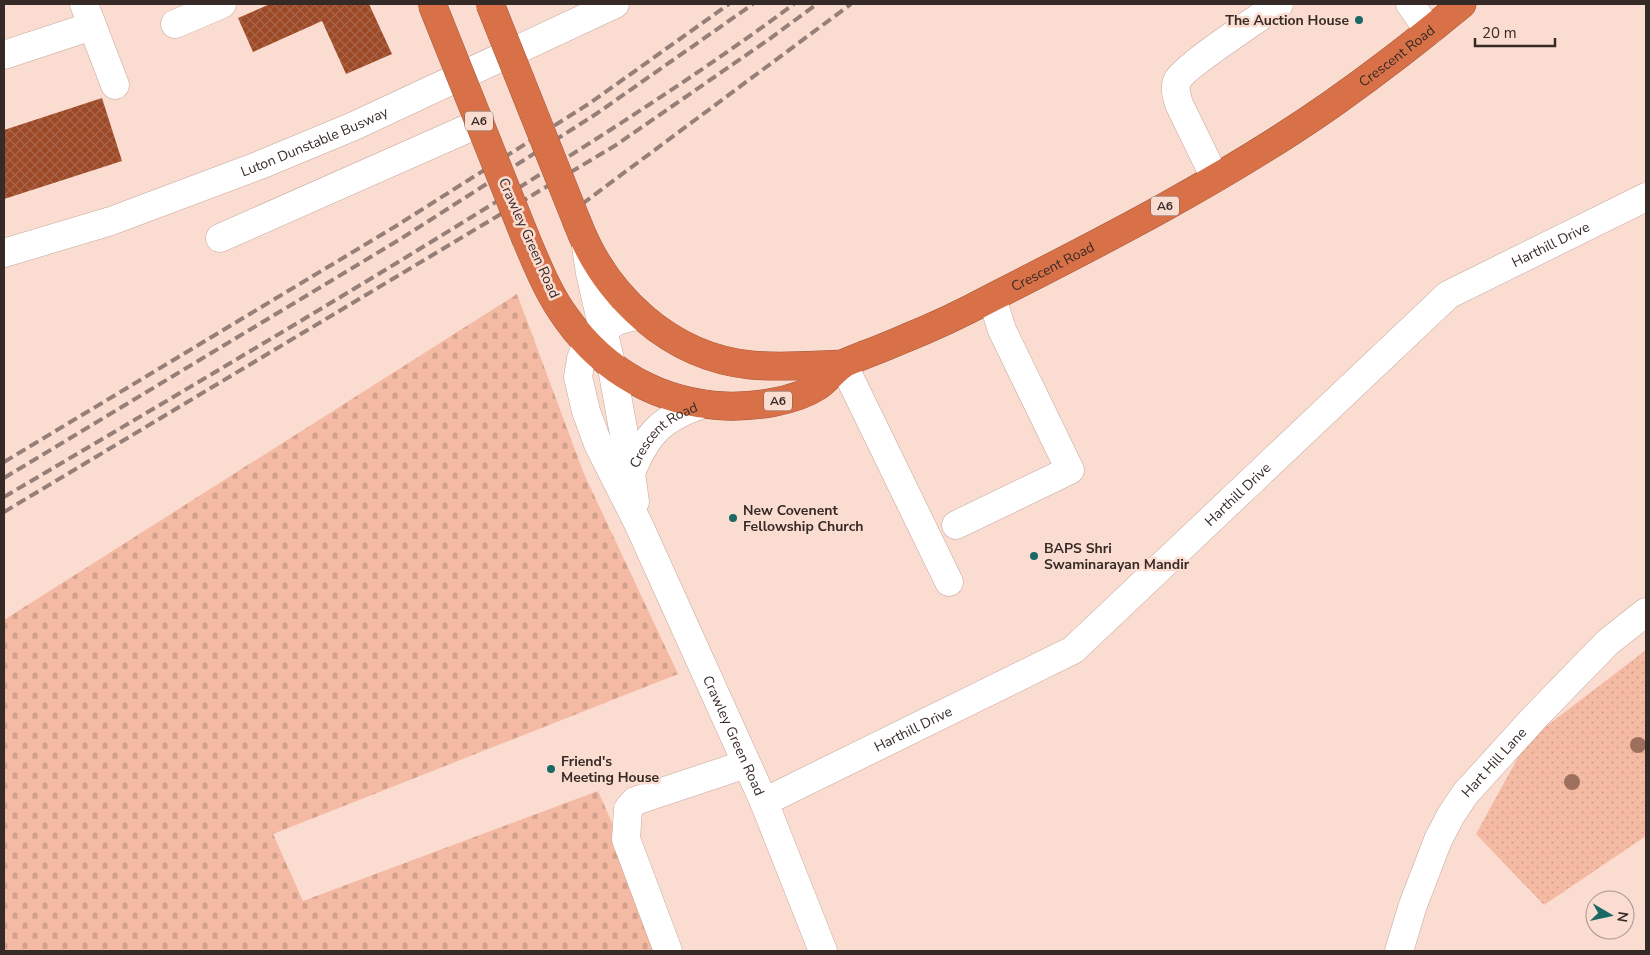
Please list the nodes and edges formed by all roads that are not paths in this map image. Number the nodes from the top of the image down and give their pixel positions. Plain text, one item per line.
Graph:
1 (222, 4) edge
2 (432, 4) edge
3 (490, 4) edge
4 (615, 4) edge
5 (1279, 4) edge
6 (1410, 4) edge
7 (1462, 4) edge
8 (88, 15) edge
9 (174, 24) dead end
10 (1429, 31) junction
11 (4, 55) edge
12 (115, 85) dead end
13 (480, 123) junction
14 (1215, 178) junction
15 (1646, 197) edge
16 (581, 234) junction
17 (220, 238) dead end
18 (4, 253) edge
19 (992, 298) junction
20 (640, 316) junction
21 (595, 336) junction
22 (843, 364) junction
23 (612, 368) junction
24 (703, 404) junction
25 (631, 473) junction
26 (638, 523) junction
27 (956, 525) dead end
28 (949, 582) dead end
29 (1646, 612) edge
30 (746, 764) junction
31 (764, 802) junction
32 (668, 951) edge
33 (823, 951) edge
34 (1399, 951) edge

1 - 9 street
2 - 13 highway, Crawley Green Road / A6, bridge
3 - 16 highway, A6, bridge
4 - 18 street, Luton Dunstable Busway
5 - 14 street
6 - 10 street
7 - 10 highway, Crescent Road / A6
8 - 11 street
8 - 12 street
10 - 14 highway, Crescent Road / A6
13 - 17 street
13 - 21 highway, Crawley Green Road / A6, bridge
14 - 19 highway, Crescent Road / A6
15 - 31 street, Harthill Drive
16 - 20 highway, A6
16 - 21 street
19 - 22 highway, Crescent Road / A6
19 - 27 street
20 - 21 street
20 - 22 highway, A6
21 - 23 highway, A6
21 - 26 street, Crawley Green Road
22 - 24 highway, Crescent Road / A6
22 - 28 street
23 - 24 highway, A6
23 - 25 street, Crawley Green Road
24 - 25 street, Crescent Road
25 - 26 street, Crawley Green Road
26 - 30 street, Crawley Green Road
29 - 34 street, Hart Hill Lane
30 - 31 street, Crawley Green Road
30 - 32 street
31 - 33 street, Crawley Green Road

